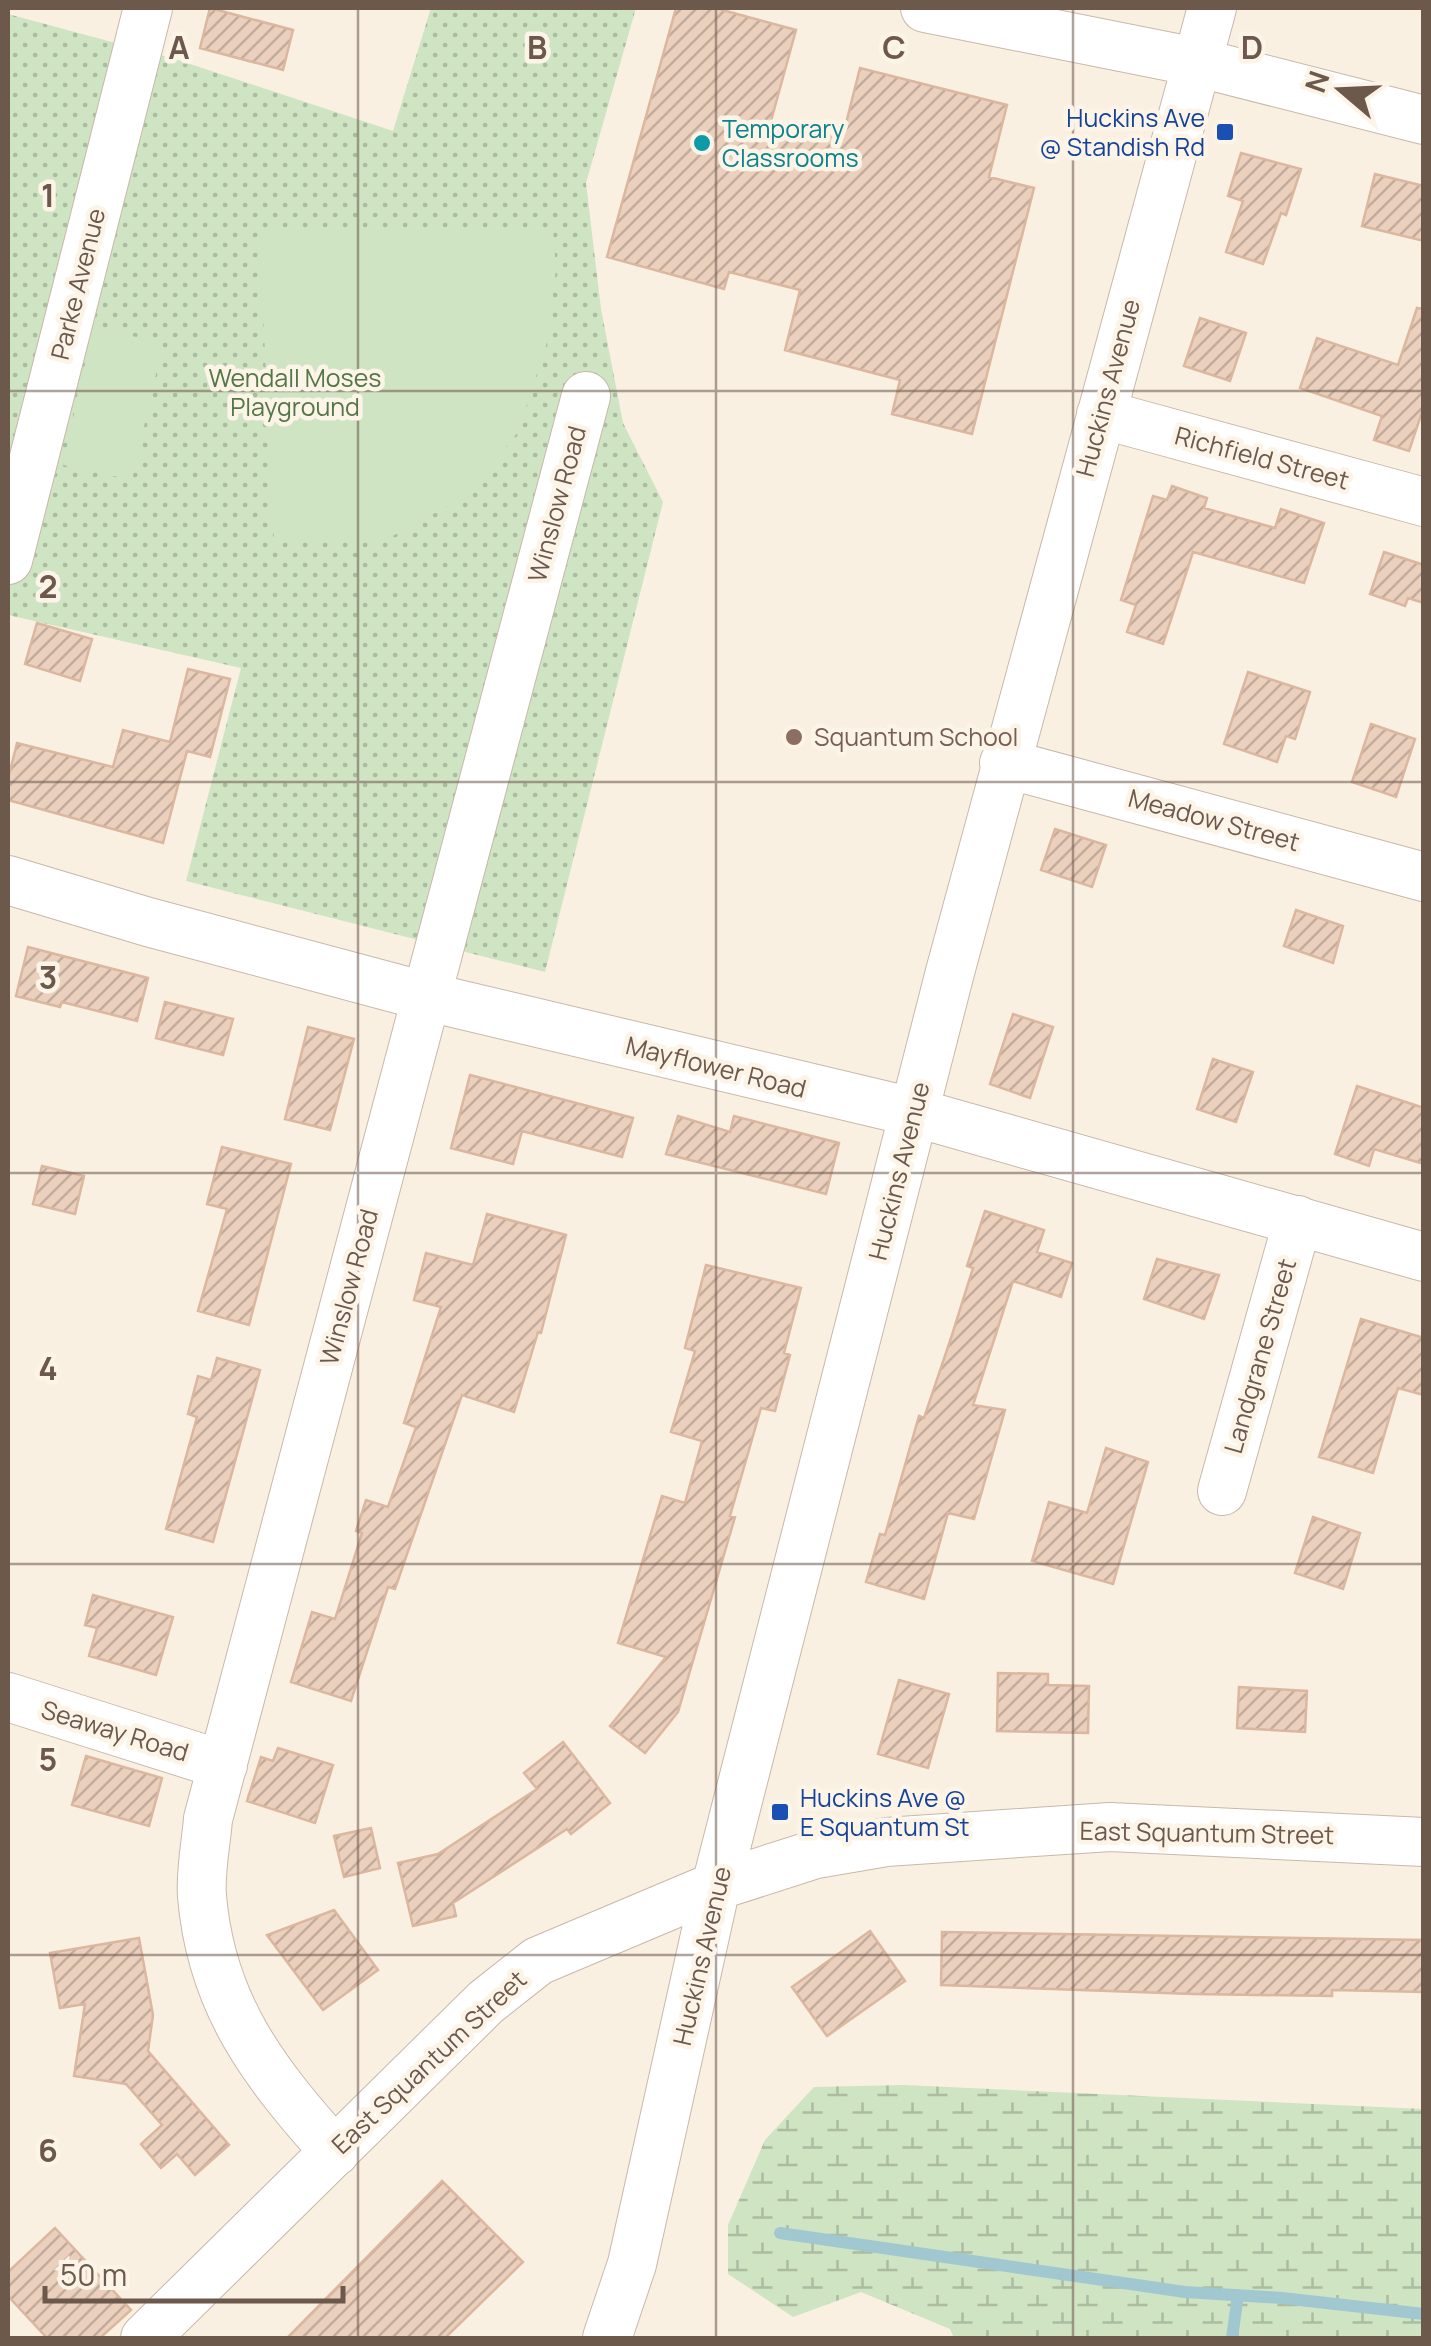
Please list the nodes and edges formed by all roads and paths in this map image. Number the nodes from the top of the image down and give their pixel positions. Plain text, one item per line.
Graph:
1 (148, 8) edge
2 (925, 8) edge
3 (1212, 8) edge
4 (1196, 62) junction
5 (1424, 120) edge
6 (586, 396) dead end
7 (1100, 414) junction
8 (1424, 502) edge
9 (8, 560) edge
10 (1004, 763) junction
11 (1424, 877) edge
12 (8, 880) edge
13 (424, 996) junction
14 (914, 1112) junction
15 (1298, 1220) junction
16 (1424, 1256) edge
17 (1222, 1491) dead end
18 (8, 1697) edge
19 (223, 1764) junction
20 (1424, 1842) edge
21 (716, 1886) junction
22 (335, 2152) junction
23 (145, 2338) edge
24 (607, 2338) edge

1 - 9 street, Parke Avenue
2 - 4 street
3 - 4 street, Huckins Avenue
4 - 5 street
4 - 7 street, Huckins Avenue
6 - 13 street, Winslow Road
7 - 8 street, Richfield Street
7 - 10 street, Huckins Avenue
10 - 11 street, Meadow Street
10 - 14 street, Huckins Avenue
12 - 13 street, Mayflower Road
13 - 14 street, Mayflower Road
13 - 19 street, Winslow Road
14 - 15 street, Mayflower Road
14 - 21 street, Huckins Avenue
15 - 16 street, Mayflower Road
15 - 17 street, Landgrane Street
18 - 19 street, Seaway Road
19 - 22 street, Winslow Road
20 - 21 street, East Squantum Street
21 - 22 street, East Squantum Street
21 - 24 street, Huckins Avenue
22 - 23 street, East Squantum Street

